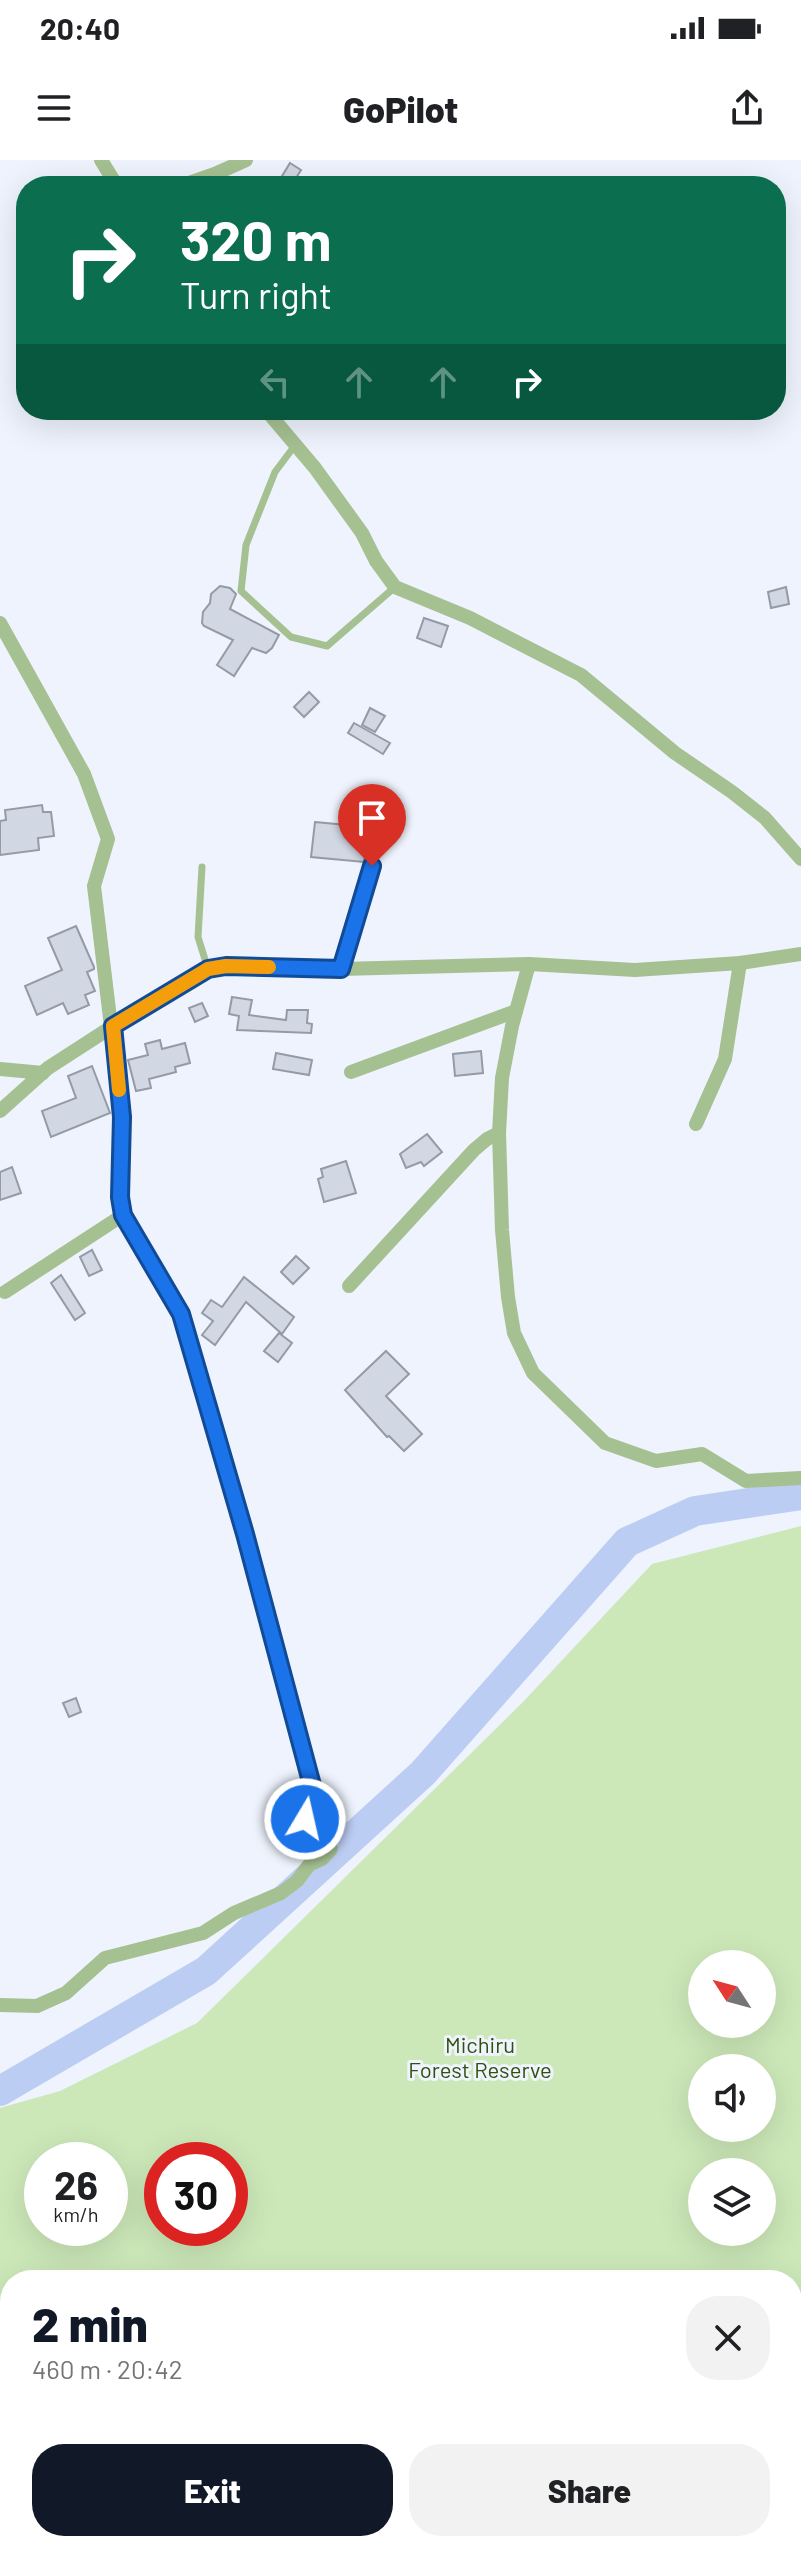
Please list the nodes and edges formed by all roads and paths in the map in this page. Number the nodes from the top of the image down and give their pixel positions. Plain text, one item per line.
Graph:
1 (246, 160) edge
2 (205, 176) edge
3 (275, 420) edge
4 (296, 444) junction
5 (395, 587) junction
6 (0, 623) edge
7 (801, 859) edge
8 (372, 866) dead end
9 (202, 867) dead end
10 (801, 954) edge
11 (740, 963) junction
12 (529, 964) junction
13 (208, 969) junction
14 (341, 969) junction
15 (516, 1011) junction
16 (113, 1026) junction
17 (0, 1069) edge
18 (351, 1072) dead end
19 (43, 1073) junction
20 (0, 1111) edge
21 (696, 1124) dead end
22 (499, 1133) junction
23 (123, 1215) junction
24 (349, 1286) dead end
25 (5, 1292) dead end
26 (801, 1478) edge
27 (0, 2005) edge

1 - 2 street
3 - 4 street
4 - 5 street
4 - 5 lane
5 - 7 street
6 - 16 street
8 - 14 lane
9 - 13 lane
10 - 11 street
11 - 12 street
11 - 21 street
12 - 14 street
12 - 15 street
13 - 14 street
13 - 16 street
15 - 18 street
15 - 22 street
16 - 19 street
16 - 23 street
17 - 19 street
19 - 20 street
22 - 24 street
22 - 26 street
23 - 25 street
23 - 27 street

